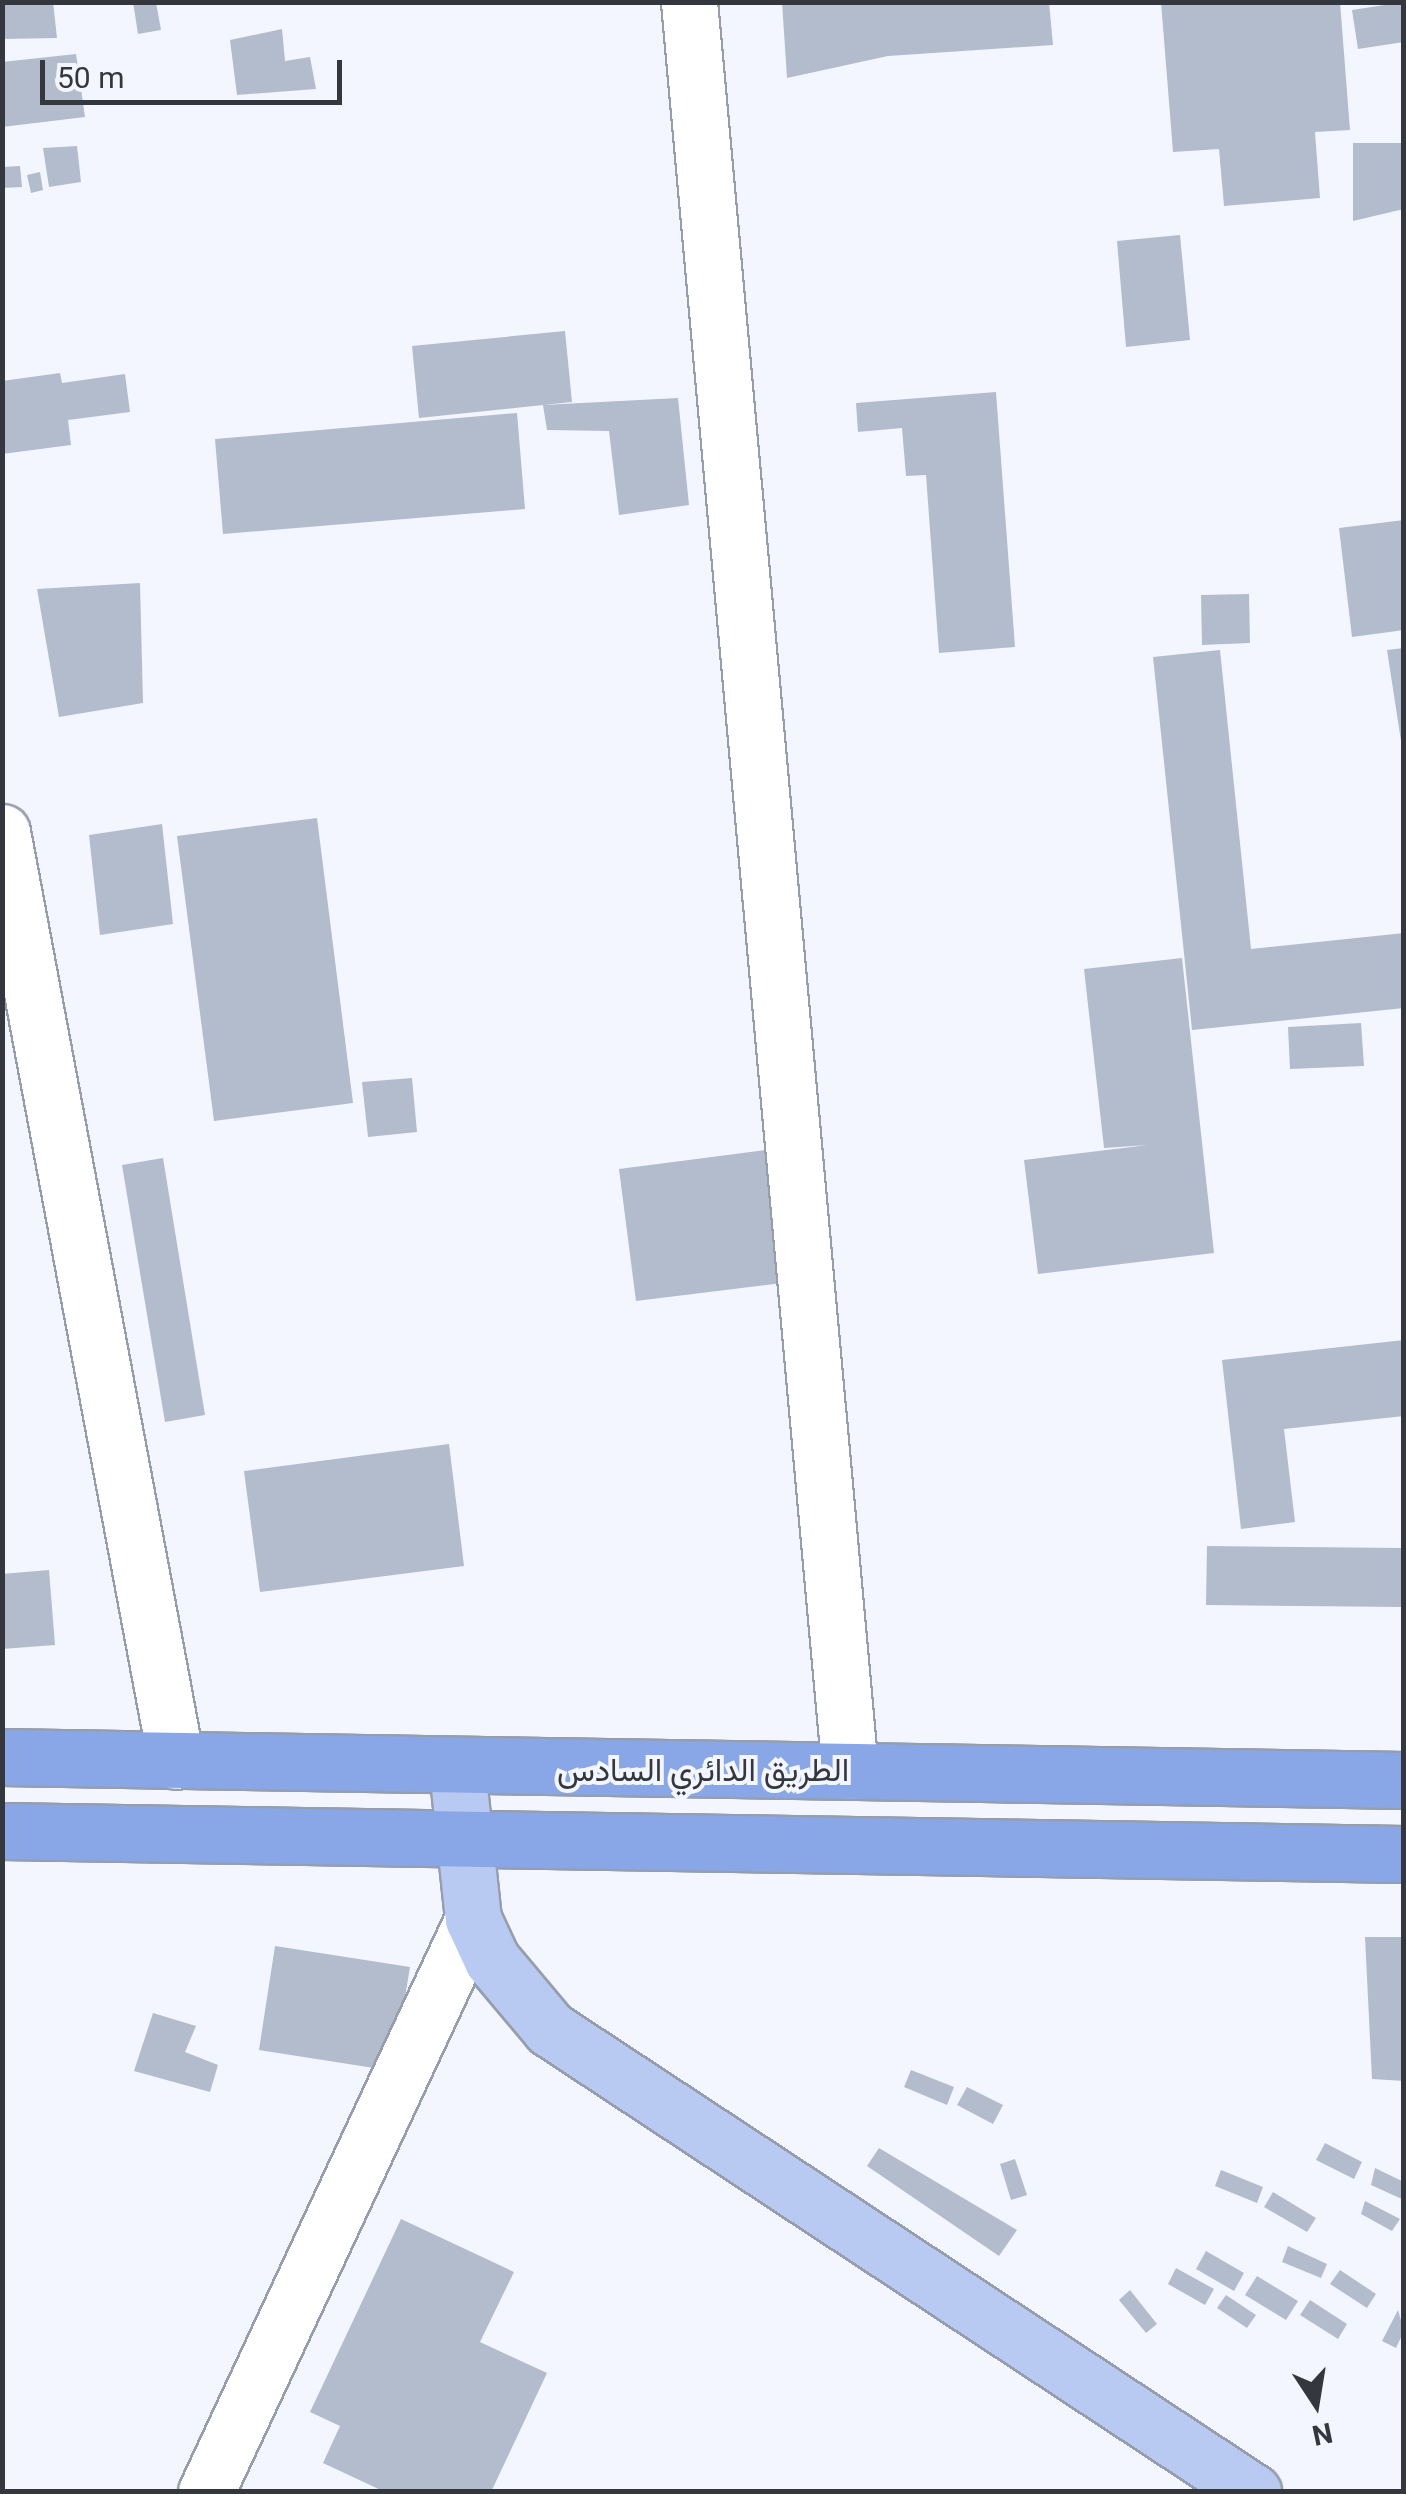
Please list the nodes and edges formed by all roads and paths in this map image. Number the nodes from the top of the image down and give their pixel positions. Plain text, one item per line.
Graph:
1 (689, 2) edge
2 (2, 832) edge
3 (2, 1757) edge
4 (176, 1761) junction
5 (457, 1769) junction
6 (850, 1770) junction
7 (1404, 1780) edge
8 (2, 1831) edge
9 (465, 1841) junction
10 (1404, 1854) edge
11 (473, 1919) junction
12 (206, 2492) edge
13 (1253, 2492) edge

1 - 6 lane
2 - 4 lane
3 - 4 highway, الطريق الدائري السادس
4 - 5 highway, الطريق الدائري السادس
5 - 6 highway, الطريق الدائري السادس
5 - 9 main road
6 - 7 highway, الطريق الدائري السادس
8 - 9 highway
9 - 10 highway
9 - 11 main road
11 - 12 lane
11 - 13 main road

